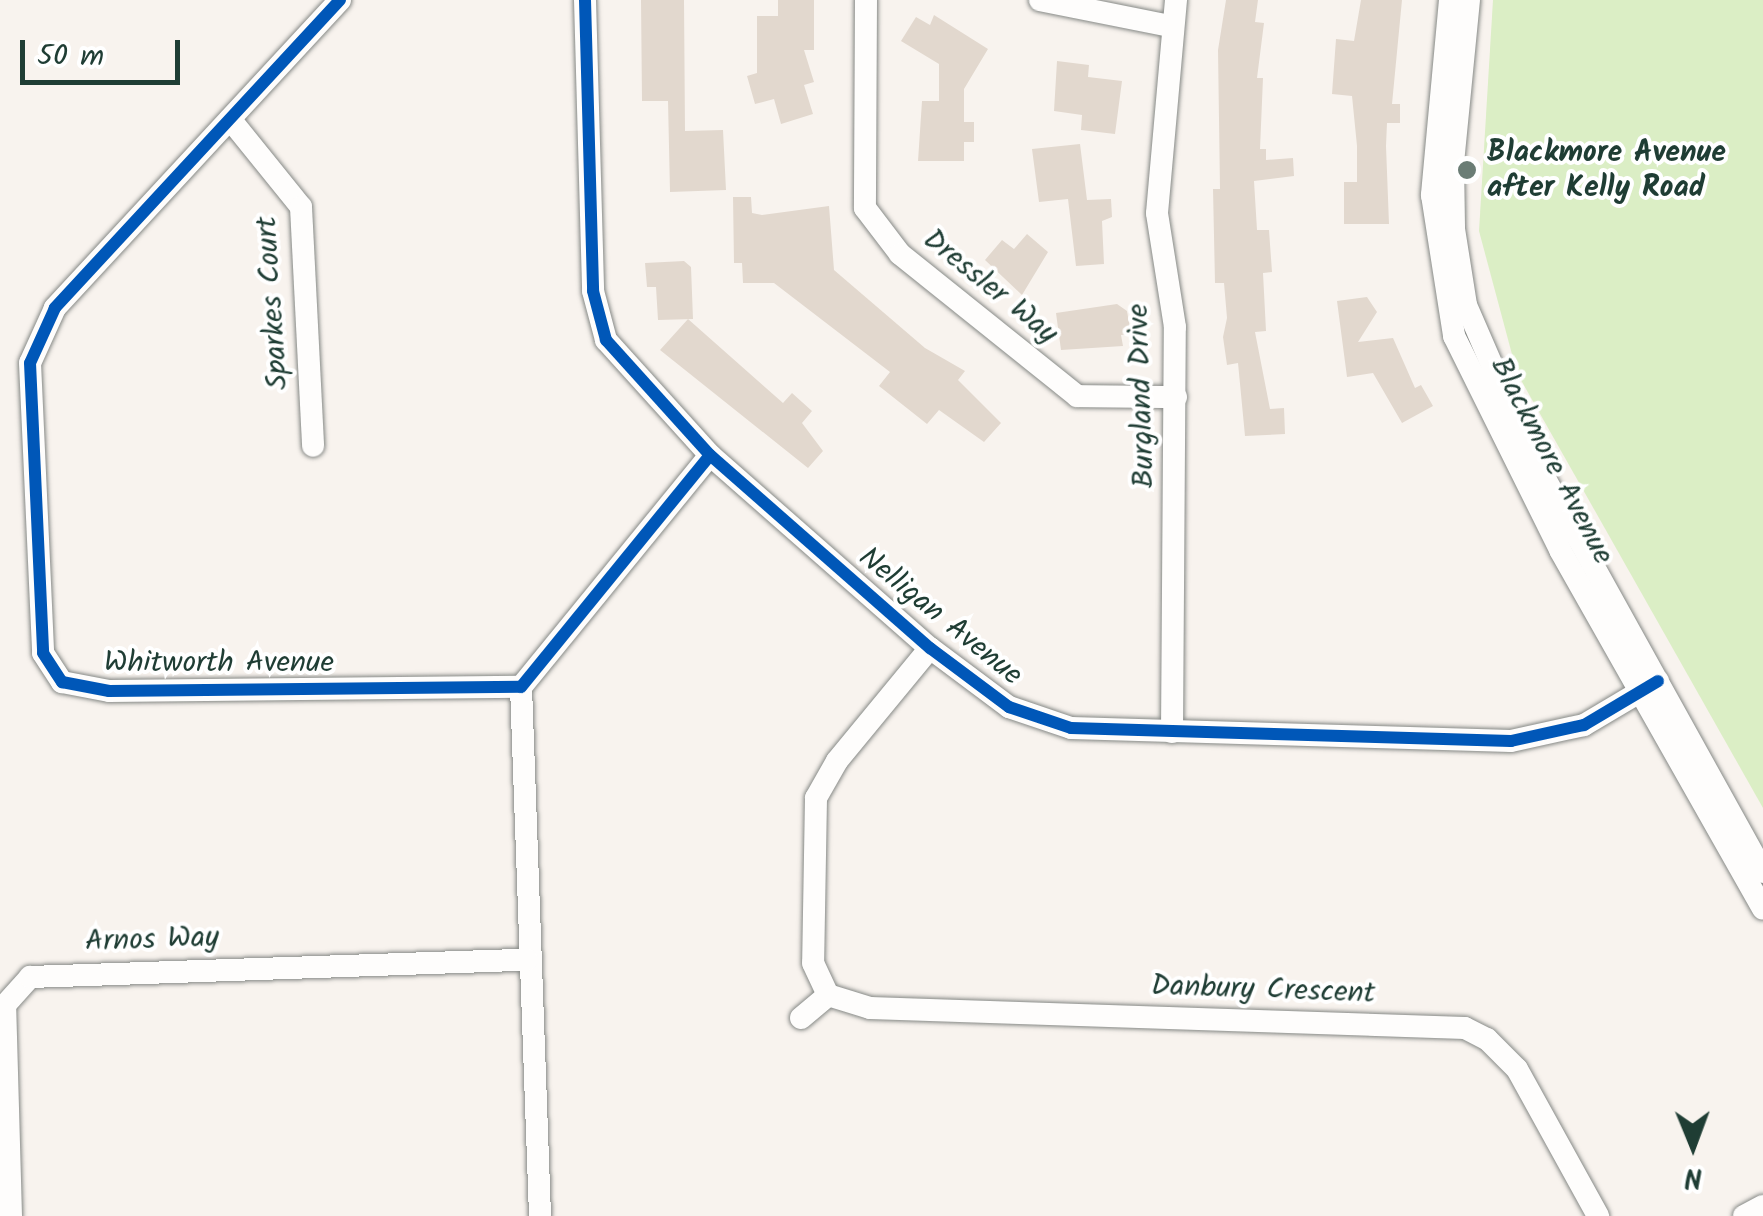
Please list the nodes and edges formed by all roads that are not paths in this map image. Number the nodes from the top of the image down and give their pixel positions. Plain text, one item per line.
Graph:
1 (340, 0) edge
2 (585, 0) edge
3 (866, 0) edge
4 (1040, 0) edge
5 (1176, 0) edge
6 (1450, 0) edge
7 (1469, 0) edge
8 (1170, 26) junction
9 (230, 118) junction
10 (1176, 397) junction
11 (313, 446) dead end
12 (710, 455) junction
13 (930, 648) junction
14 (1651, 685) junction
15 (521, 687) junction
16 (1172, 732) junction
17 (1763, 872) edge
18 (1763, 909) edge
19 (527, 960) junction
20 (828, 995) junction
21 (801, 1018) dead end
22 (1763, 1206) edge
23 (10, 1216) edge
24 (540, 1216) edge
25 (1598, 1216) edge
26 (1744, 1216) edge

1 - 9 street, Whitworth Avenue
2 - 12 street, Nelligan Avenue
3 - 10 street, Dressler Way
4 - 8 street
5 - 8 street, Burgland Drive
6 - 14 street, Blackmore Avenue
7 - 14 street, Blackmore Avenue
8 - 10 street, Burgland Drive
9 - 11 street, Sparkes Court
9 - 15 street, Whitworth Avenue
10 - 16 street, Burgland Drive
12 - 13 street, Nelligan Avenue
12 - 15 street
13 - 16 street, Nelligan Avenue
13 - 20 street
14 - 16 street, Nelligan Avenue
14 - 17 street, Blackmore Avenue
14 - 18 street, Blackmore Avenue
15 - 19 street
19 - 23 street, Arnos Way
19 - 24 street
20 - 21 street
20 - 25 street, Danbury Crescent
22 - 26 street

